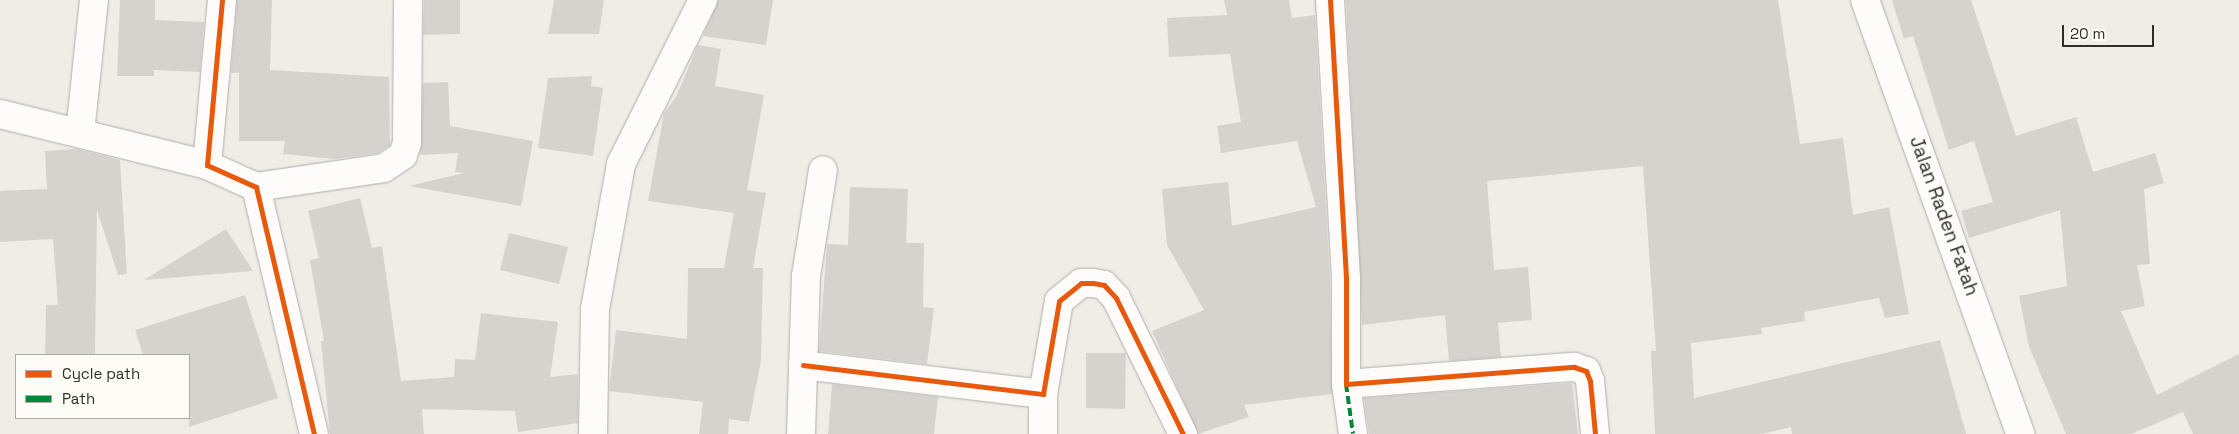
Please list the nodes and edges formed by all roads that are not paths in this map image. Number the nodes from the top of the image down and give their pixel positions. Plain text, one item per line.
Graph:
1 (94, 0) edge
2 (222, 0) edge
3 (408, 0) edge
4 (703, 0) edge
5 (1330, 0) edge
6 (1865, 0) edge
7 (0, 114) edge
8 (80, 133) junction
9 (207, 165) junction
10 (823, 170) dead end
11 (256, 187) junction
12 (803, 365) junction
13 (1346, 384) junction
14 (1043, 394) junction
15 (2016, 423) edge
16 (314, 434) edge
17 (593, 434) edge
18 (801, 434) edge
19 (1043, 434) edge
20 (1183, 434) edge
21 (1353, 434) edge
22 (1595, 434) edge
23 (2028, 434) edge

1 - 8 main road
2 - 9 main road
3 - 11 main road
4 - 17 main road
5 - 13 main road
6 - 15 main road, Jalan Raden Fatah
7 - 8 main road
8 - 9 main road
9 - 11 main road
10 - 12 main road
11 - 16 main road
12 - 14 main road
12 - 18 main road
13 - 21 main road
13 - 22 main road
14 - 19 main road
14 - 20 main road
15 - 23 main road, Jalan Raden Fatah

